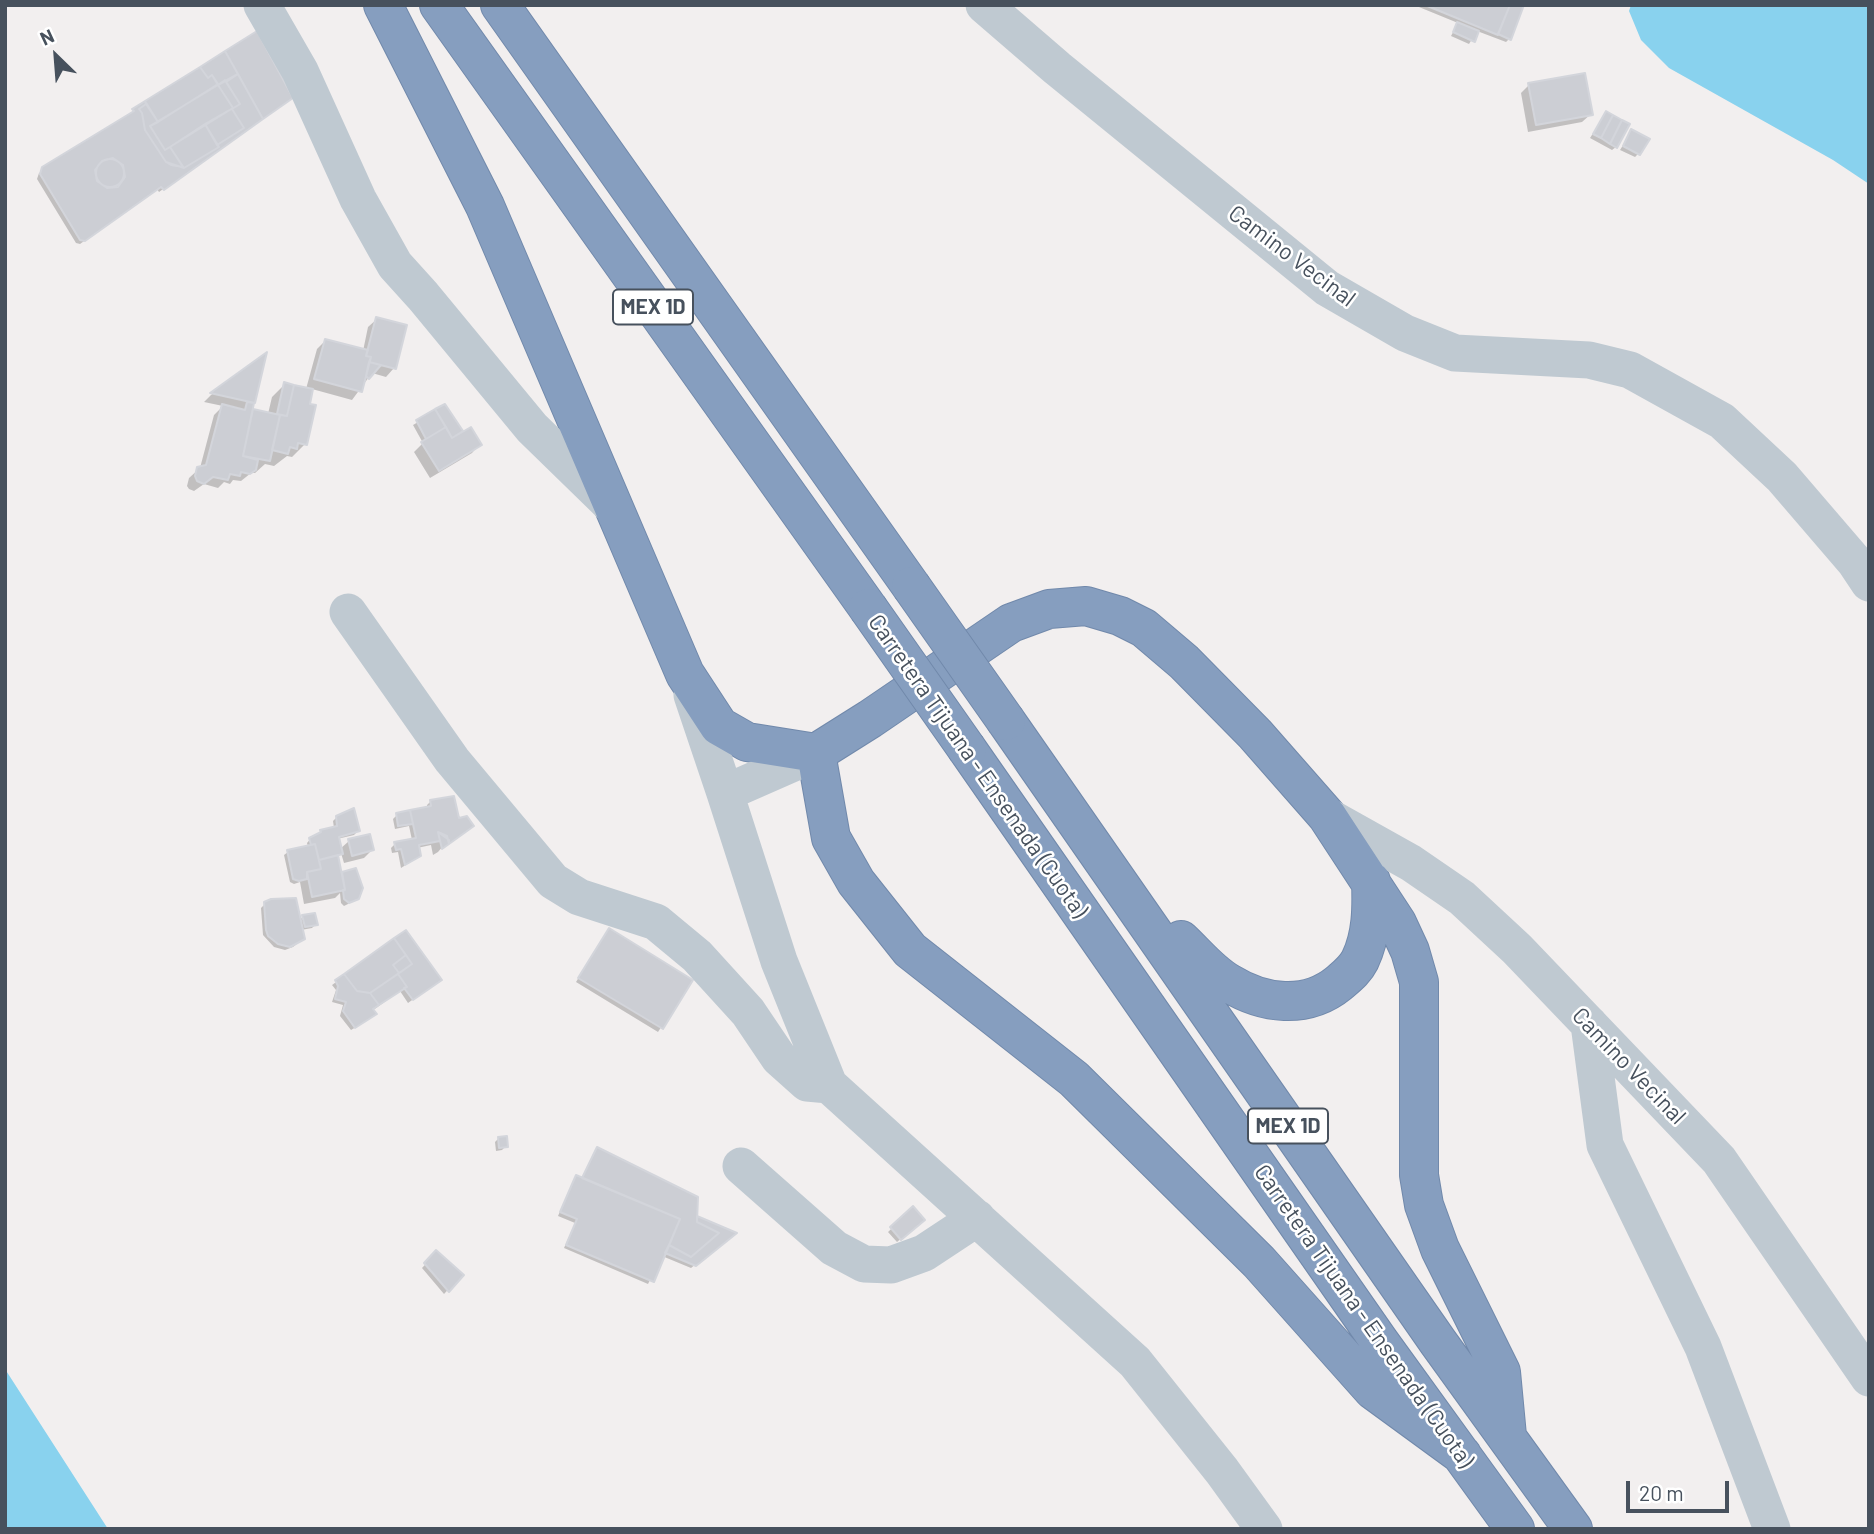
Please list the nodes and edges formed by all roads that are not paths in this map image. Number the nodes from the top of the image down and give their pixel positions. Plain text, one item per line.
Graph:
1 (262, 5) edge
2 (383, 5) edge
3 (439, 5) edge
4 (500, 5) edge
5 (984, 5) edge
6 (610, 503) junction
7 (1869, 583) edge
8 (348, 612) dead end
9 (685, 674) junction
10 (816, 753) junction
11 (725, 793) junction
12 (1327, 816) junction
13 (1371, 881) junction
14 (1130, 897) junction
15 (1589, 1024) junction
16 (829, 1085) junction
17 (741, 1166) dead end
18 (977, 1218) junction
19 (1869, 1378) edge
20 (1507, 1436) junction
21 (1462, 1455) junction
22 (1264, 1529) edge
23 (1515, 1529) edge
24 (1573, 1529) edge
25 (1772, 1529) edge

1 - 6 street
2 - 6 highway
3 - 21 highway, Carretera Tijuana - Ensenada (Cuota) / MEX 1D, bridge
4 - 14 highway, Carretera Tijuana - Ensenada (Cuota) / MEX 1D, bridge
5 - 7 street, Camino Vecinal
6 - 9 highway
8 - 16 street
9 - 10 highway
9 - 11 street
10 - 11 street
10 - 12 highway
10 - 21 highway
11 - 16 street
12 - 13 highway
12 - 15 street, Camino Vecinal
13 - 14 highway
13 - 20 highway
14 - 20 highway, Carretera Tijuana - Ensenada (Cuota) / MEX 1D
15 - 19 street, Camino Vecinal
15 - 25 street
16 - 18 street
17 - 18 street
18 - 22 street
20 - 24 highway, Carretera Tijuana - Ensenada (Cuota) / MEX 1D
21 - 23 highway, Carretera Tijuana - Ensenada (Cuota) / MEX 1D

